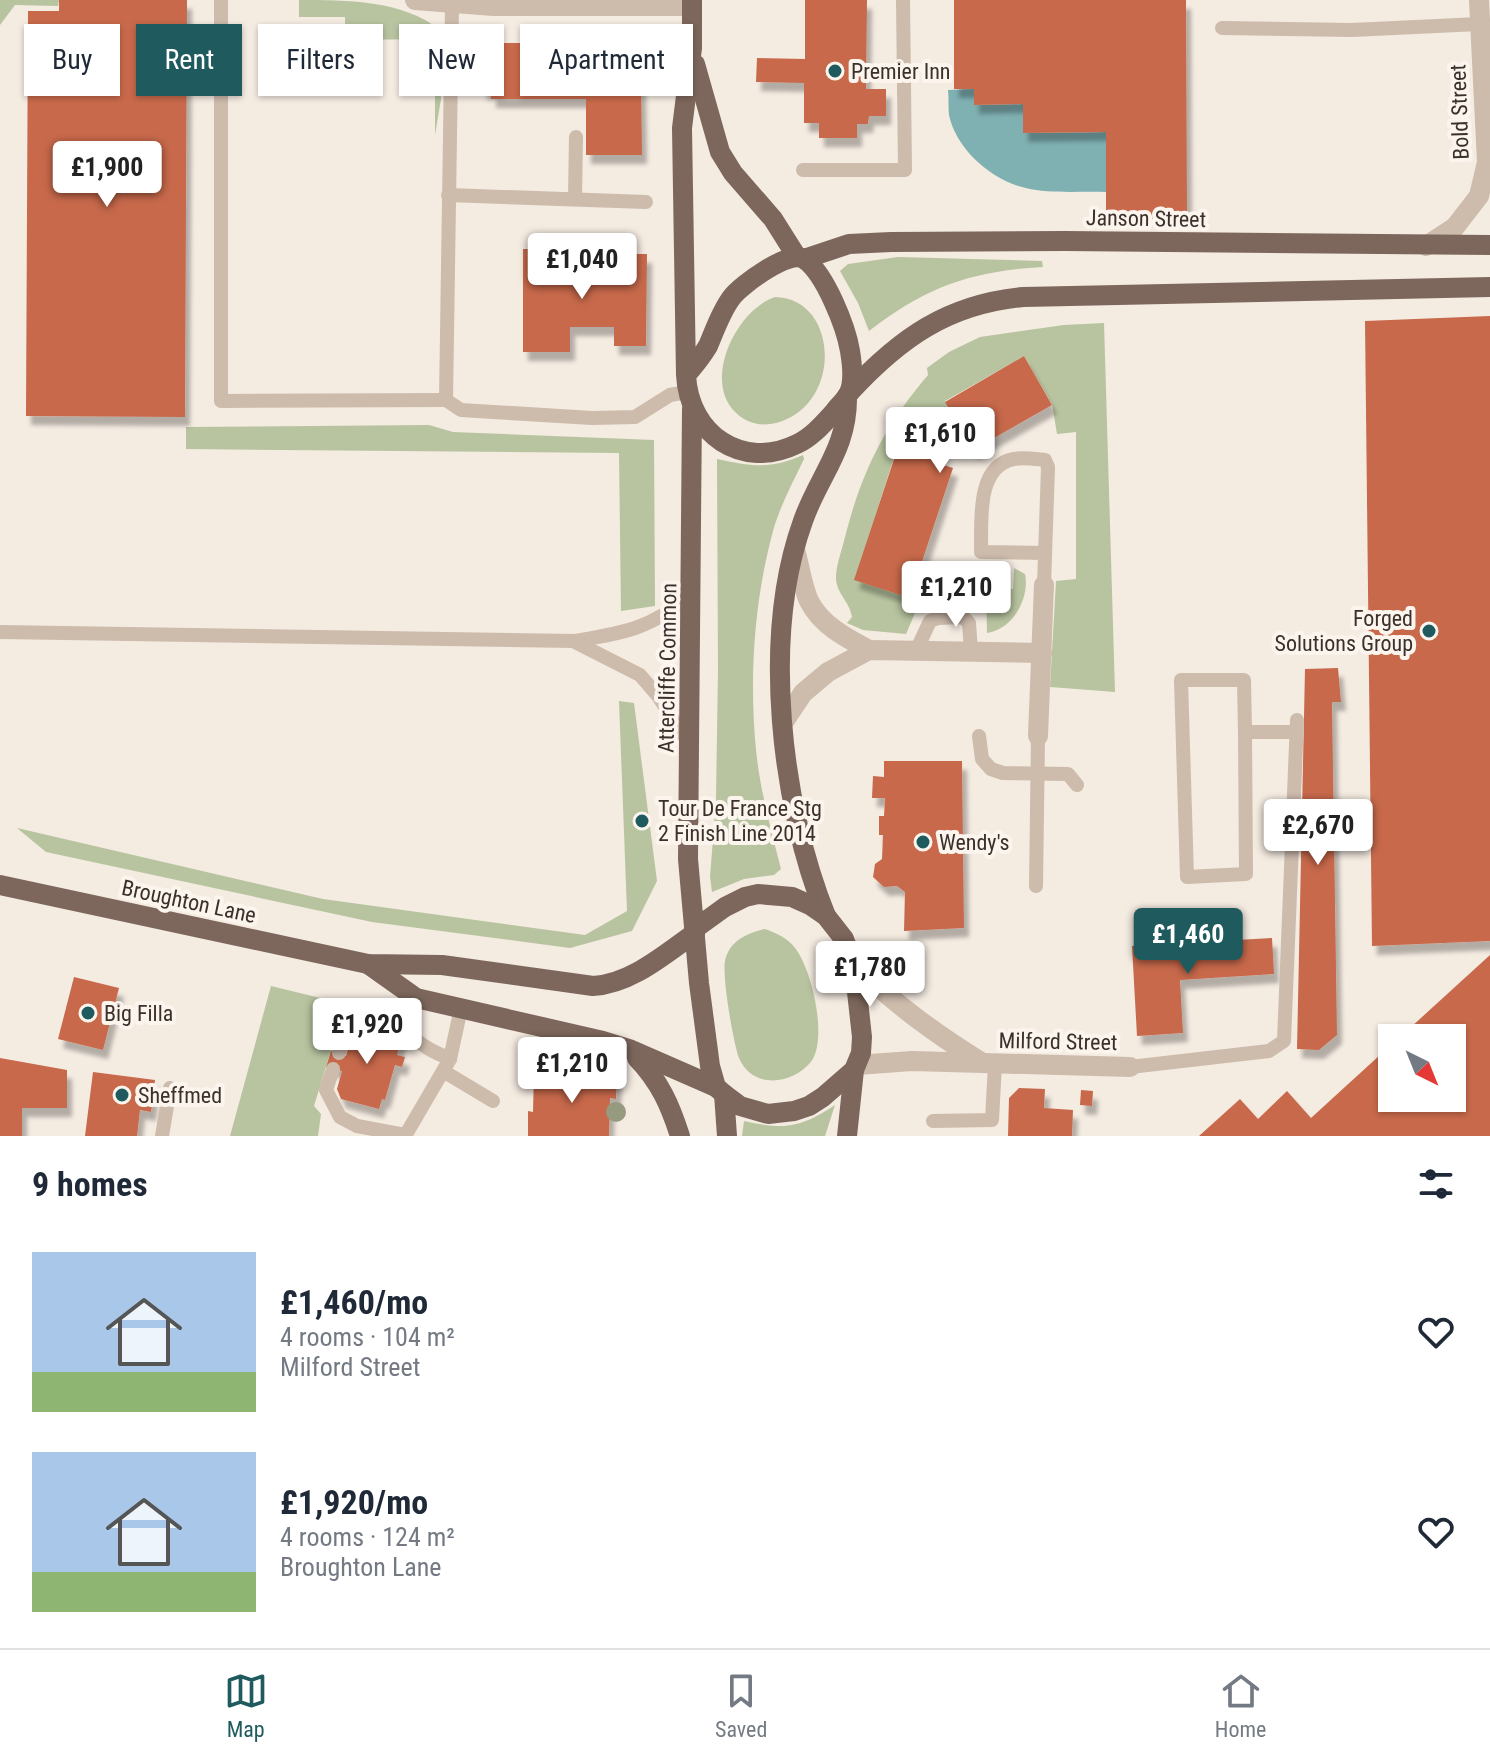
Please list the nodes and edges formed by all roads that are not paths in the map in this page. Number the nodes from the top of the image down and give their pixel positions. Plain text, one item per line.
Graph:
1 (221, 0) edge
2 (415, 0) edge
3 (903, 0) edge
4 (1479, 0) edge
5 (494, 3) edge
6 (692, 3) edge
7 (452, 4) junction
8 (692, 24) edge
9 (1479, 24) junction
10 (1222, 28) dead end
11 (693, 53) edge
12 (686, 96) edge
13 (576, 137) dead end
14 (803, 170) dead end
15 (448, 195) junction
16 (575, 198) junction
17 (646, 202) dead end
18 (1490, 245) edge
19 (1426, 246) junction
20 (800, 258) junction
21 (1490, 287) edge
22 (689, 392) junction
23 (848, 394) junction
24 (446, 400) junction
25 (795, 550) junction
26 (1045, 553) junction
27 (1044, 585) joint
28 (691, 596) junction
29 (0, 632) edge
30 (575, 641) junction
31 (869, 650) junction
32 (916, 651) junction
33 (971, 652) junction
34 (1042, 653) junction
35 (783, 723) junction
36 (1245, 732) junction
37 (979, 736) dead end
38 (1038, 736) joint
39 (690, 744) junction
40 (1038, 771) junction
41 (1077, 785) dead end
42 (0, 885) edge
43 (1036, 886) dead end
44 (826, 916) junction
45 (696, 930) junction
46 (368, 964) junction
47 (854, 965) junction
48 (461, 1008) junction
49 (629, 1049) junction
50 (339, 1053) dead end
51 (990, 1064) junction
52 (446, 1065) junction
53 (1130, 1067) joint
54 (856, 1068) junction
55 (333, 1069) dead end
56 (170, 1088) dead end
57 (720, 1090) junction
58 (493, 1101) dead end
59 (933, 1121) dead end
60 (405, 1135) edge
61 (162, 1136) edge
62 (680, 1136) edge
63 (727, 1136) edge
64 (847, 1136) edge

1 - 24 lane
2 - 7 street
3 - 14 lane
4 - 9 street, Bold Street
5 - 6 street
5 - 7 street
6 - 8 main road, Attercliffe Common
7 - 15 lane
9 - 10 lane
9 - 19 street, Bold Street
11 - 20 main road, Attercliffe Common
12 - 22 main road, Attercliffe Common
13 - 16 lane
15 - 16 lane
15 - 24 lane
16 - 17 lane
18 - 19 main road, Janson Street
19 - 20 main road, Janson Street
20 - 22 main road
20 - 23 main road
21 - 23 main road
22 - 23 main road
22 - 24 lane
22 - 28 main road, Attercliffe Common
23 - 25 main road
25 - 31 street
25 - 35 main road
26 - 26 lane
26 - 27 lane
27 - 34 street
28 - 30 lane
28 - 39 main road, Attercliffe Common
29 - 30 lane
30 - 39 lane
31 - 32 street
31 - 35 street
32 - 33 street
32 - 33 lane
33 - 34 street
34 - 38 street
35 - 44 main road
36 - 36 lane
36 - 53 lane
37 - 40 lane
38 - 40 lane
39 - 45 main road, Attercliffe Common
40 - 41 lane
40 - 43 lane
42 - 46 main road, Broughton Lane
44 - 45 main road
44 - 47 main road
45 - 46 main road, Broughton Lane
45 - 57 main road
46 - 48 main road, Broughton Lane
47 - 51 street, Milford Street
47 - 54 main road
48 - 49 main road, Broughton Lane
48 - 52 lane
49 - 57 main road, Broughton Lane
49 - 62 main road
50 - 52 lane
51 - 53 street, Milford Street
51 - 54 street, Milford Street
51 - 59 lane
52 - 58 lane
52 - 60 lane
54 - 57 main road
54 - 64 main road
55 - 60 lane
56 - 61 lane
57 - 63 main road

